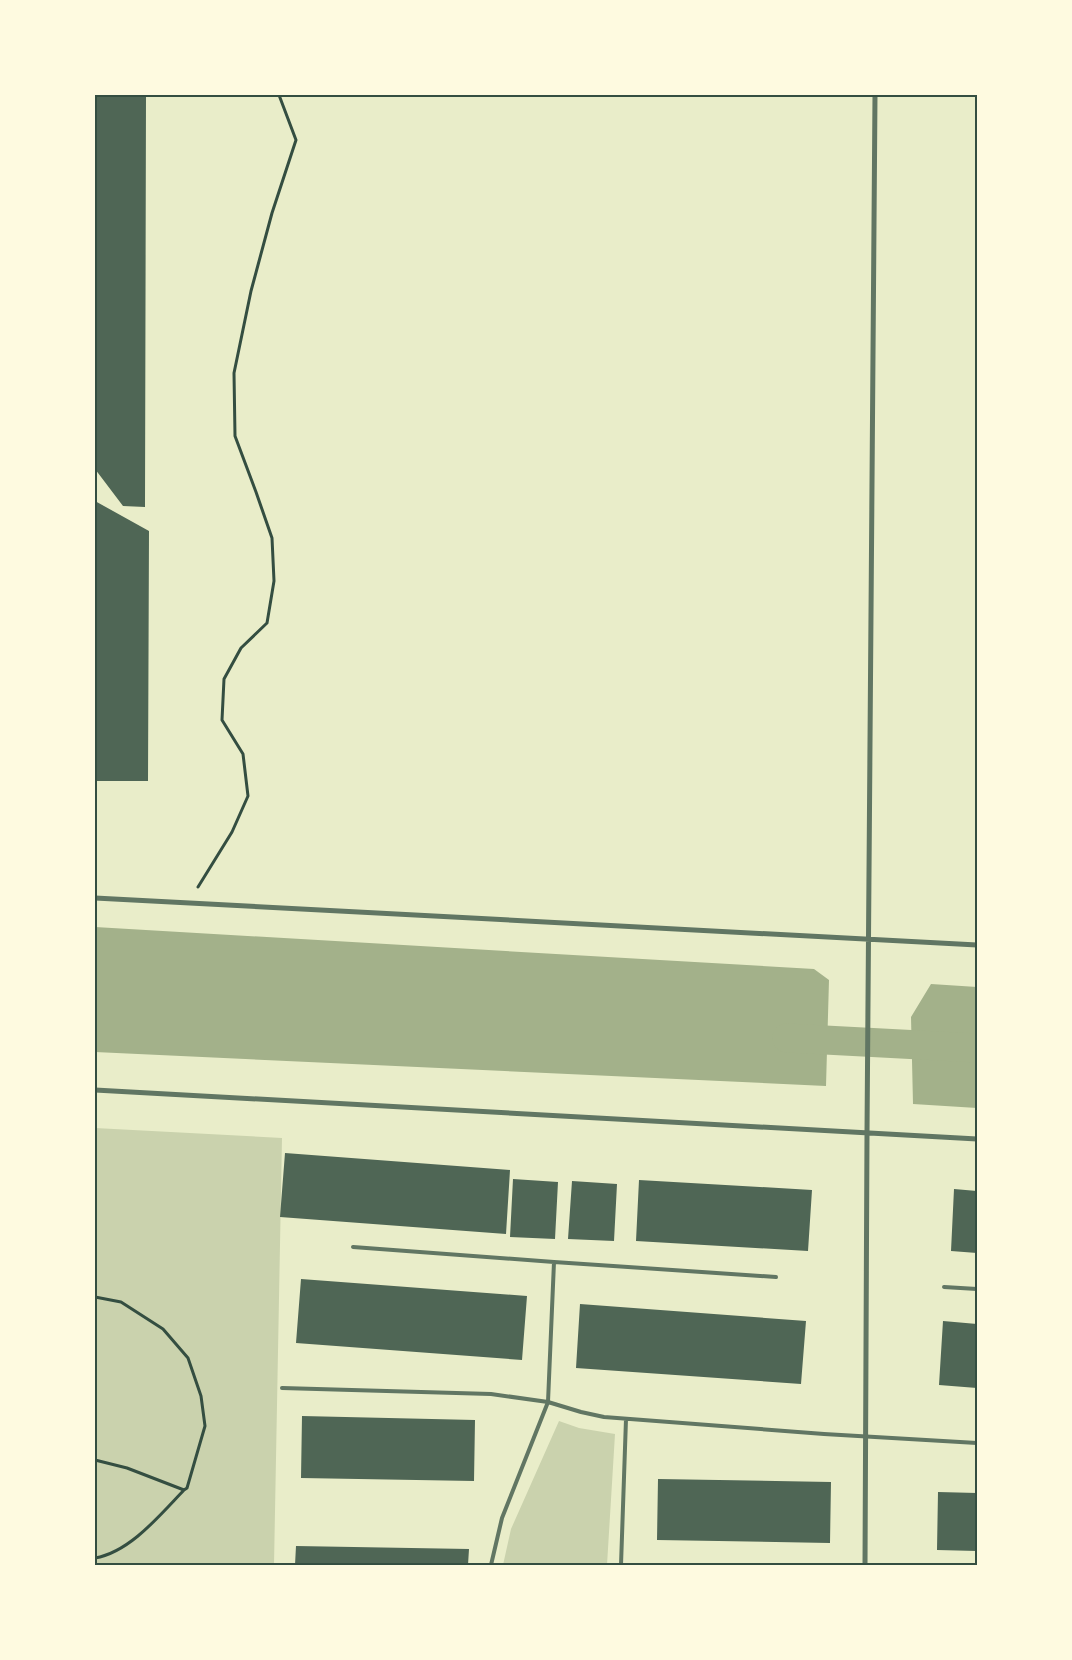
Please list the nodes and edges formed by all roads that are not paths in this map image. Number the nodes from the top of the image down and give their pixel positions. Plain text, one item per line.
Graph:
1 (875, 95) edge
2 (95, 898) edge
3 (868, 939) junction
4 (977, 945) edge
5 (95, 1090) edge
6 (867, 1133) junction
7 (977, 1139) edge
8 (353, 1247) dead end
9 (554, 1262) junction
10 (776, 1277) dead end
11 (944, 1287) dead end
12 (977, 1289) edge
13 (282, 1388) dead end
14 (548, 1402) junction
15 (626, 1419) junction
16 (866, 1437) junction
17 (977, 1443) edge
18 (491, 1565) edge
19 (621, 1565) edge
20 (865, 1565) edge

1 - 3 street
2 - 3 street
3 - 4 street
3 - 6 street
5 - 6 street
6 - 7 street
6 - 16 street
8 - 9 lane
9 - 10 lane
9 - 14 lane
11 - 12 lane
13 - 14 lane
14 - 15 lane
14 - 18 lane
15 - 16 lane
15 - 19 lane
16 - 17 lane
16 - 20 street

